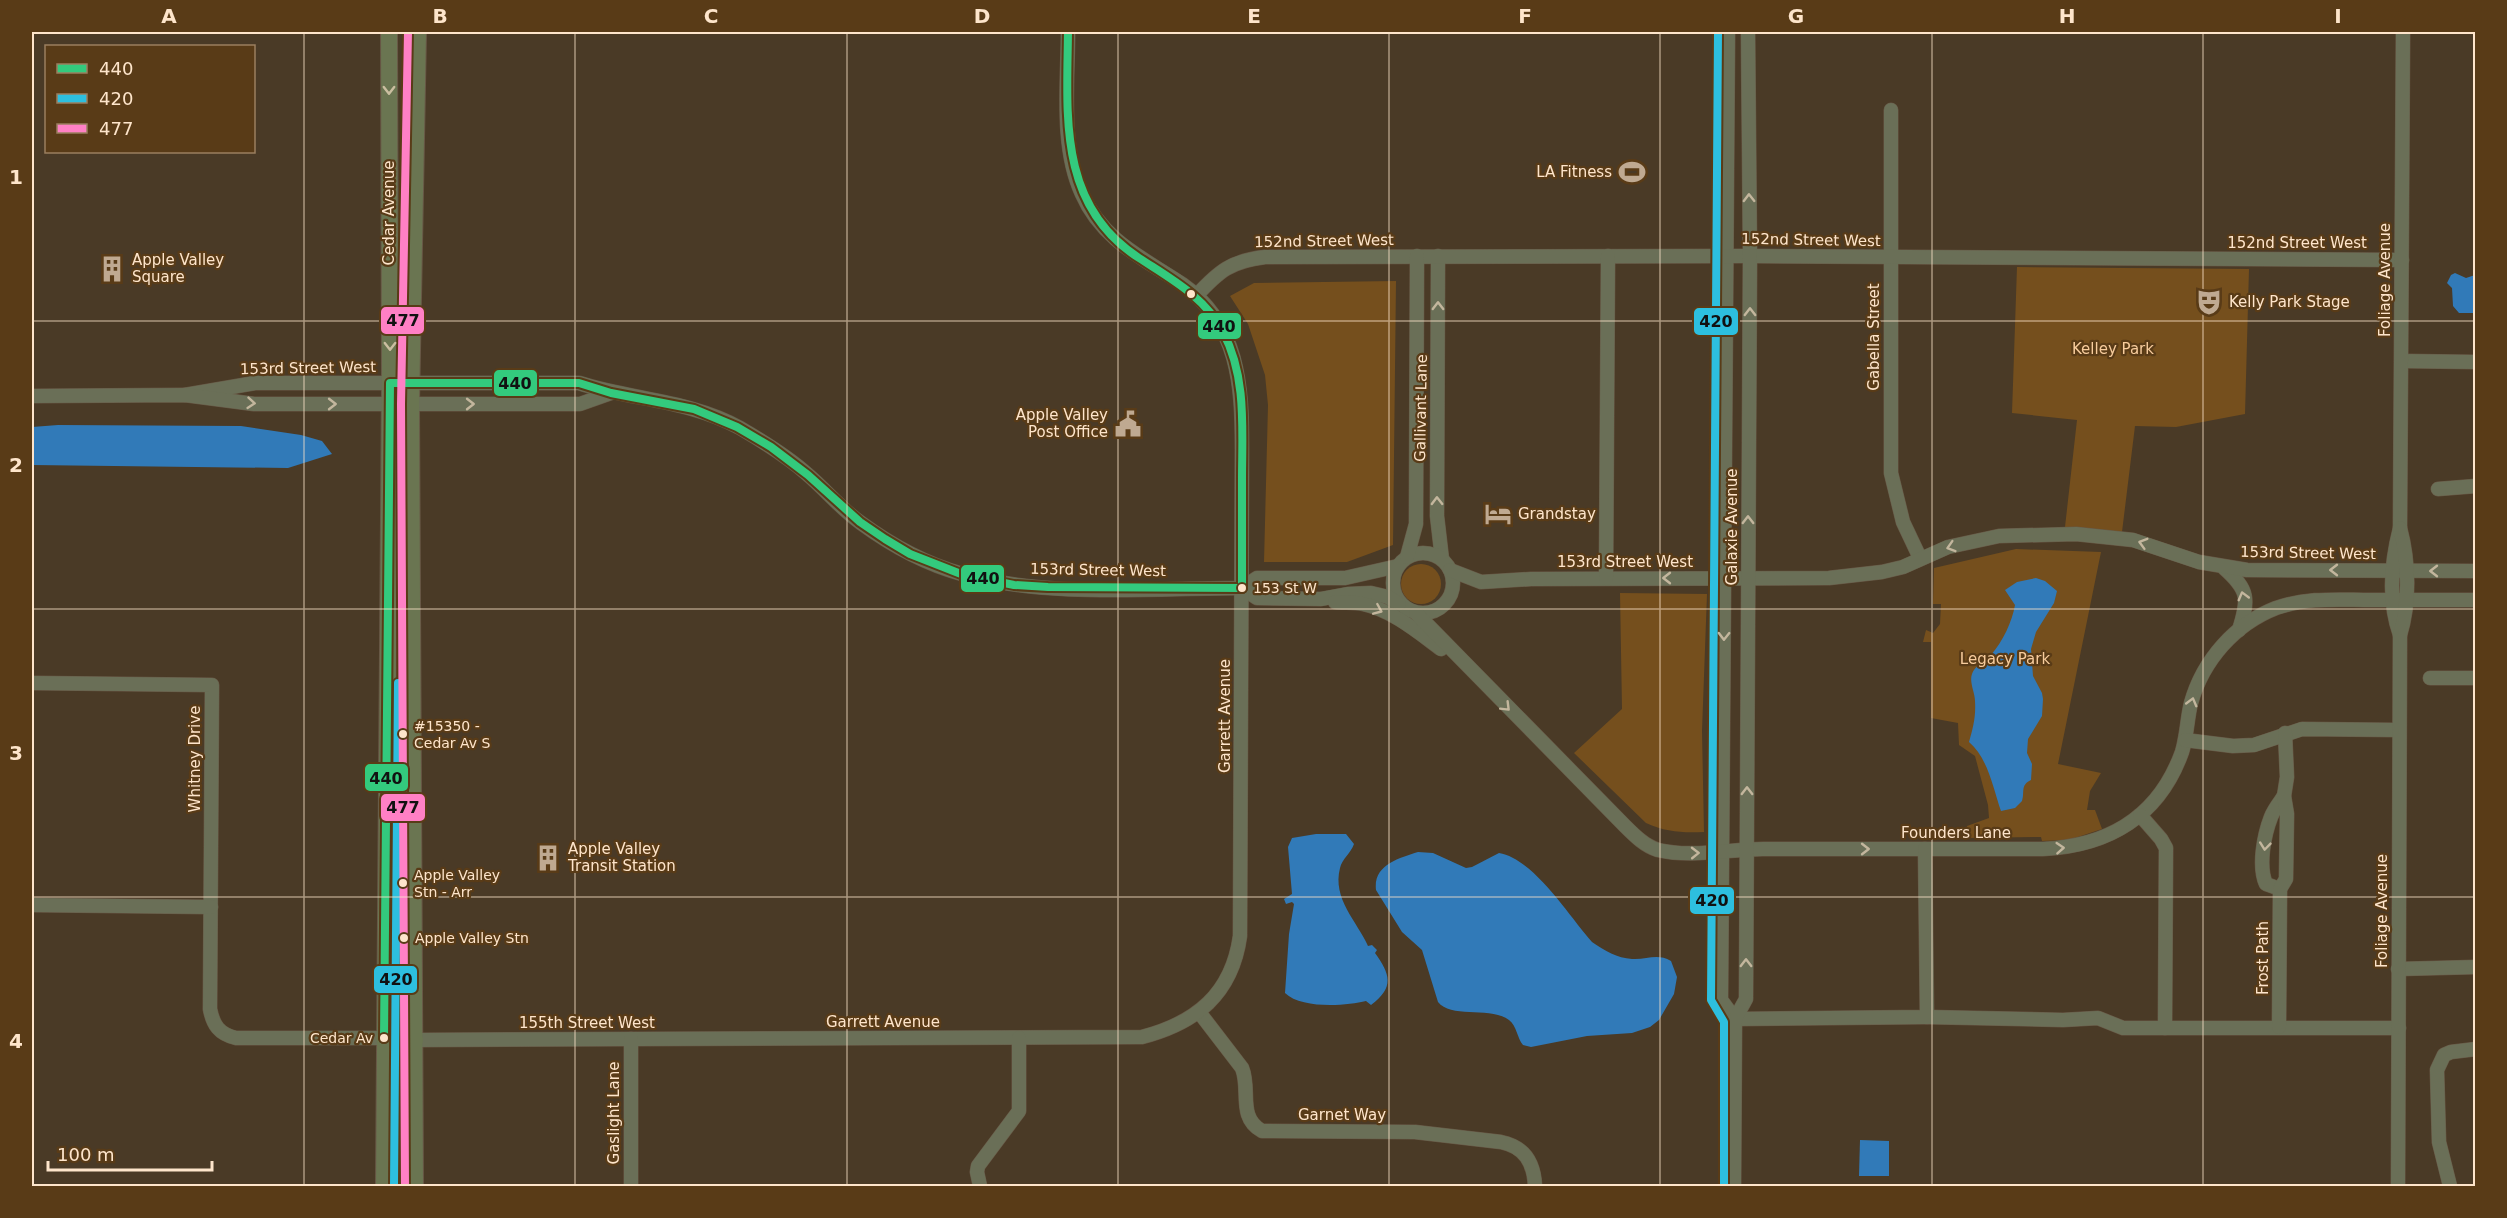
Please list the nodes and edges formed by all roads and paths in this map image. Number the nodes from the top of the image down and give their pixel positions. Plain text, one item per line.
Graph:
1 (389, 32) edge
2 (418, 32) edge
3 (1068, 32) edge
4 (1728, 32) edge
5 (1748, 32) edge
6 (2403, 32) edge
7 (1891, 110) dead end
8 (1417, 256) junction
9 (1438, 256) junction
10 (1608, 256) junction
11 (1727, 256) junction
12 (1750, 256) junction
13 (1890, 258) junction
14 (2402, 260) junction
15 (1196, 296) junction
16 (2402, 361) junction
17 (2475, 362) edge
18 (390, 383) junction
19 (412, 383) junction
20 (611, 393) junction
21 (185, 395) junction
22 (32, 396) edge
23 (390, 404) junction
24 (411, 404) junction
25 (2475, 486) edge
26 (2438, 489) dead end
27 (1920, 558) junction
28 (1402, 561) junction
29 (1446, 564) junction
30 (2224, 568) junction
31 (2400, 570) junction
32 (2475, 571) edge
33 (1606, 578) junction
34 (1725, 578) junction
35 (1748, 578) junction
36 (1242, 588) junction
37 (1321, 599) junction
38 (2399, 600) junction
39 (2475, 600) edge
40 (1402, 606) junction
41 (1416, 613) junction
42 (2239, 630) junction
43 (1465, 665) junction
44 (2430, 678) dead end
45 (2475, 678) edge
46 (32, 683) edge
47 (2399, 730) junction
48 (2285, 733) junction
49 (2185, 740) junction
50 (2284, 796) junction
51 (2140, 815) junction
52 (1746, 849) junction
53 (1926, 849) junction
54 (1723, 851) junction
55 (386, 884) junction
56 (2280, 889) junction
57 (32, 905) edge
58 (211, 907) junction
59 (2475, 967) edge
60 (2398, 969) junction
61 (1199, 1012) junction
62 (1927, 1017) junction
63 (1735, 1019) junction
64 (2279, 1027) junction
65 (2165, 1028) junction
66 (2399, 1028) junction
67 (384, 1038) junction
68 (1019, 1038) junction
69 (631, 1039) junction
70 (760, 1039) joint
71 (415, 1040) junction
72 (2475, 1049) edge
73 (415, 1168) junction
74 (384, 1186) edge
75 (415, 1186) edge
76 (631, 1186) edge
77 (980, 1186) edge
78 (1535, 1186) edge
79 (1734, 1186) edge
80 (2398, 1186) edge
81 (2450, 1186) edge

1 -> 18 main road, Cedar Avenue
2 - 19 main road, Cedar Avenue
3 - 15 street, Garrett Avenue
4 - 11 street, Galaxie Avenue
12 -> 5 street, Galaxie Avenue
6 - 14 street, Foliage Avenue
7 - 13 street, Gabella Street
8 - 9 street, 152nd Street West
8 - 15 street, 152nd Street West
8 - 28 street, Gallivant Lane
9 - 10 street, 152nd Street West
29 -> 9 street, Gallivant Lane
10 - 11 street, 152nd Street West
10 - 33 street
11 - 12 street, 152nd Street West
11 - 34 street, Galaxie Avenue
12 - 13 street, 152nd Street West
35 -> 12 street, Galaxie Avenue
13 - 14 street, 152nd Street West
13 - 27 street, Gabella Street
14 - 16 street, Foliage Avenue
15 - 36 street, Garrett Avenue
16 - 17 street
16 - 31 street, Foliage Avenue
18 - 19 street, 153rd Street West
18 - 21 street, 153rd Street West
18 - 23 main road, Cedar Avenue
19 - 20 street, 153rd Street West
19 - 24 main road, Cedar Avenue
24 -> 20 street, 153rd Street West
20 - 36 street, 153rd Street West
21 - 22 street, 153rd Street West
21 -> 23 street, 153rd Street West
23 - 24 street, 153rd Street West
23 - 55 main road, Cedar Avenue
24 - 71 main road, Cedar Avenue
25 - 26 street
30 -> 27 street, 153rd Street West
27 - 35 street, 153rd Street West
28 - 29 street
28 - 36 street, 153rd Street West
28 - 40 street
29 - 33 street, 153rd Street West
29 - 41 street
31 -> 30 street, 153rd Street West
42 -> 30 street, 153rd Street West
32 -> 31 street, 153rd Street West
31 - 38 street, Foliage Avenue
34 -> 33 street, 153rd Street West
34 - 35 street, 153rd Street West
34 -> 54 street, Galaxie Avenue
52 -> 35 street, Galaxie Avenue
36 - 37 street, 153rd Street West
36 - 61 street, Garrett Avenue
37 - 40 street, 153rd Street West
37 -> 43 street, Founders Lane
38 - 39 street, Founders Lane
38 - 42 street, Founders Lane
38 - 47 street, Foliage Avenue
40 - 41 street
41 - 43 street, Founders Lane
49 -> 42 street, Founders Lane
43 -> 54 street, Founders Lane
44 - 45 street
46 - 58 street, Whitney Drive
47 - 48 street
47 - 60 street, Foliage Avenue
48 - 49 street
48 - 50 street, Frost Path
49 - 51 street, Founders Lane
50 - 56 street, Frost Path
50 -> 56 street, Frost Path
53 -> 51 street, Founders Lane
51 - 65 street
52 -> 53 street, Founders Lane
52 - 54 street, Founders Lane
63 -> 52 street, Galaxie Avenue
53 - 62 street
54 - 63 street, Galaxie Avenue
55 - 67 main road, Cedar Avenue
55 - 71 main road
56 - 64 street, Frost Path
57 - 58 street
58 - 67 street, Whitney Drive
59 - 60 street
60 - 66 street, Foliage Avenue
61 - 68 street, Garrett Avenue
61 - 78 street, Garnet Way
62 - 63 street
62 - 65 street
63 - 79 street, Galaxie Avenue
64 - 65 street
64 - 66 street
66 - 80 street, Foliage Avenue
67 - 73 main road
67 - 74 main road, Cedar Avenue
68 - 70 street, Garrett Avenue
68 - 77 street
69 - 70 street, 155th Street West
69 - 71 street, 155th Street West
69 - 76 street, Gaslight Lane
71 - 73 main road, Cedar Avenue
72 - 81 street
73 - 75 main road, Cedar Avenue

